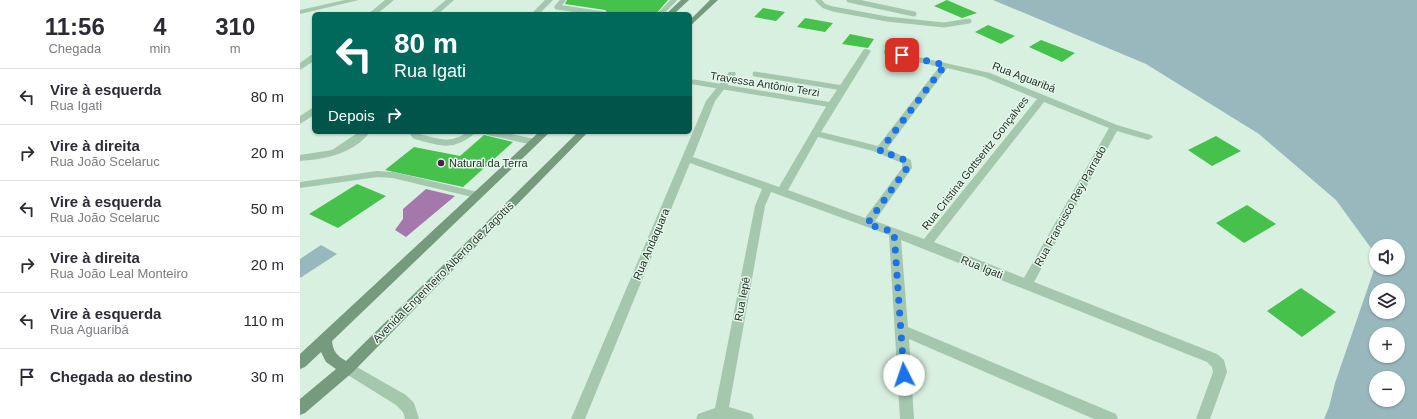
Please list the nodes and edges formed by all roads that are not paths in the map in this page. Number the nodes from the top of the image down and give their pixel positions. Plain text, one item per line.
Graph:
1 (355, 0) edge
2 (390, 0) edge
3 (450, 0) edge
4 (550, 0) edge
5 (563, 0) edge
6 (674, 0) edge
7 (685, 0) edge
8 (714, 0) edge
9 (818, 0) edge
10 (849, 0) edge
11 (300, 12) edge
12 (375, 12) edge
13 (436, 12) edge
14 (537, 12) edge
15 (591, 12) edge
16 (662, 12) edge
17 (672, 12) edge
18 (914, 14) dead end
19 (969, 21) dead end
20 (692, 22) edge
21 (867, 50) dead end
22 (887, 52) dead end
23 (312, 58) edge
24 (945, 65) junction
25 (300, 67) edge
26 (732, 74) dead end
27 (755, 74) dead end
28 (694, 82) dead end
29 (722, 87) junction
30 (843, 88) junction
31 (1043, 97) junction
32 (832, 105) junction
33 (312, 112) edge
34 (300, 121) edge
35 (1114, 127) junction
36 (362, 134) edge
37 (414, 134) edge
38 (470, 134) edge
39 (497, 134) edge
40 (543, 134) edge
41 (581, 134) edge
42 (816, 134) junction
43 (1148, 137) dead end
44 (534, 142) junction
45 (880, 151) junction
46 (300, 158) edge
47 (687, 158) junction
48 (300, 184) edge
49 (768, 187) junction
50 (782, 192) junction
51 (477, 195) junction
52 (867, 224) junction
53 (894, 232) junction
54 (926, 244) junction
55 (1027, 284) junction
56 (901, 330) junction
57 (325, 340) junction
58 (300, 363) edge
59 (348, 368) junction
60 (300, 408) edge
61 (721, 413) junction
62 (412, 419) edge
63 (578, 419) edge
64 (703, 419) edge
65 (747, 419) edge
66 (907, 419) edge
67 (1111, 419) edge
68 (1203, 419) edge

1 - 11 street
2 - 12 street
3 - 13 street
4 - 14 street
5 - 15 lane
6 - 16 lane
7 - 17 main road
8 - 20 main road
9 - 19 lane
10 - 18 lane
21 - 30 street
22 - 24 street, Rua Aguaribá
23 - 25 street
24 - 31 street, Rua Aguaribá
24 - 45 street
26 - 29 street, Rua Andaquara
27 - 30 lane
28 - 29 lane, Travessa Antônio Terzi
29 - 32 lane, Travessa Antônio Terzi
29 - 47 street, Rua Andaquara
30 - 32 street
31 - 35 street, Rua Aguaribá
31 - 54 street, Rua Cristina Gottseritz Gonçalves
32 - 42 street
33 - 34 street
35 - 43 street, Rua Aguaribá
35 - 55 street, Rua Francisco Rey Parrado
36 - 46 street
37 - 38 lane
39 - 44 lane
40 - 44 main road
41 - 59 main road, Avenida Engenheiro Alberto de Zagottis
42 - 45 street
42 - 50 street
44 - 51 main road
45 - 52 street
47 - 49 street, Rua Igati
47 - 63 street, Rua Andaquara
48 - 51 lane
49 - 50 street, Rua Igati
49 - 61 street, Rua Iepê
50 - 52 street, Rua Igati
51 - 57 main road
52 - 53 street, Rua Igati
53 - 54 street, Rua Igati
53 - 56 street
54 - 55 street, Rua Igati
55 - 68 street, Rua Igati
56 - 66 street
56 - 67 street
57 - 58 main road
57 - 59 main road
59 - 60 main road, Avenida Engenheiro Alberto de Zagottis
59 - 62 street
61 - 64 street
61 - 65 street

